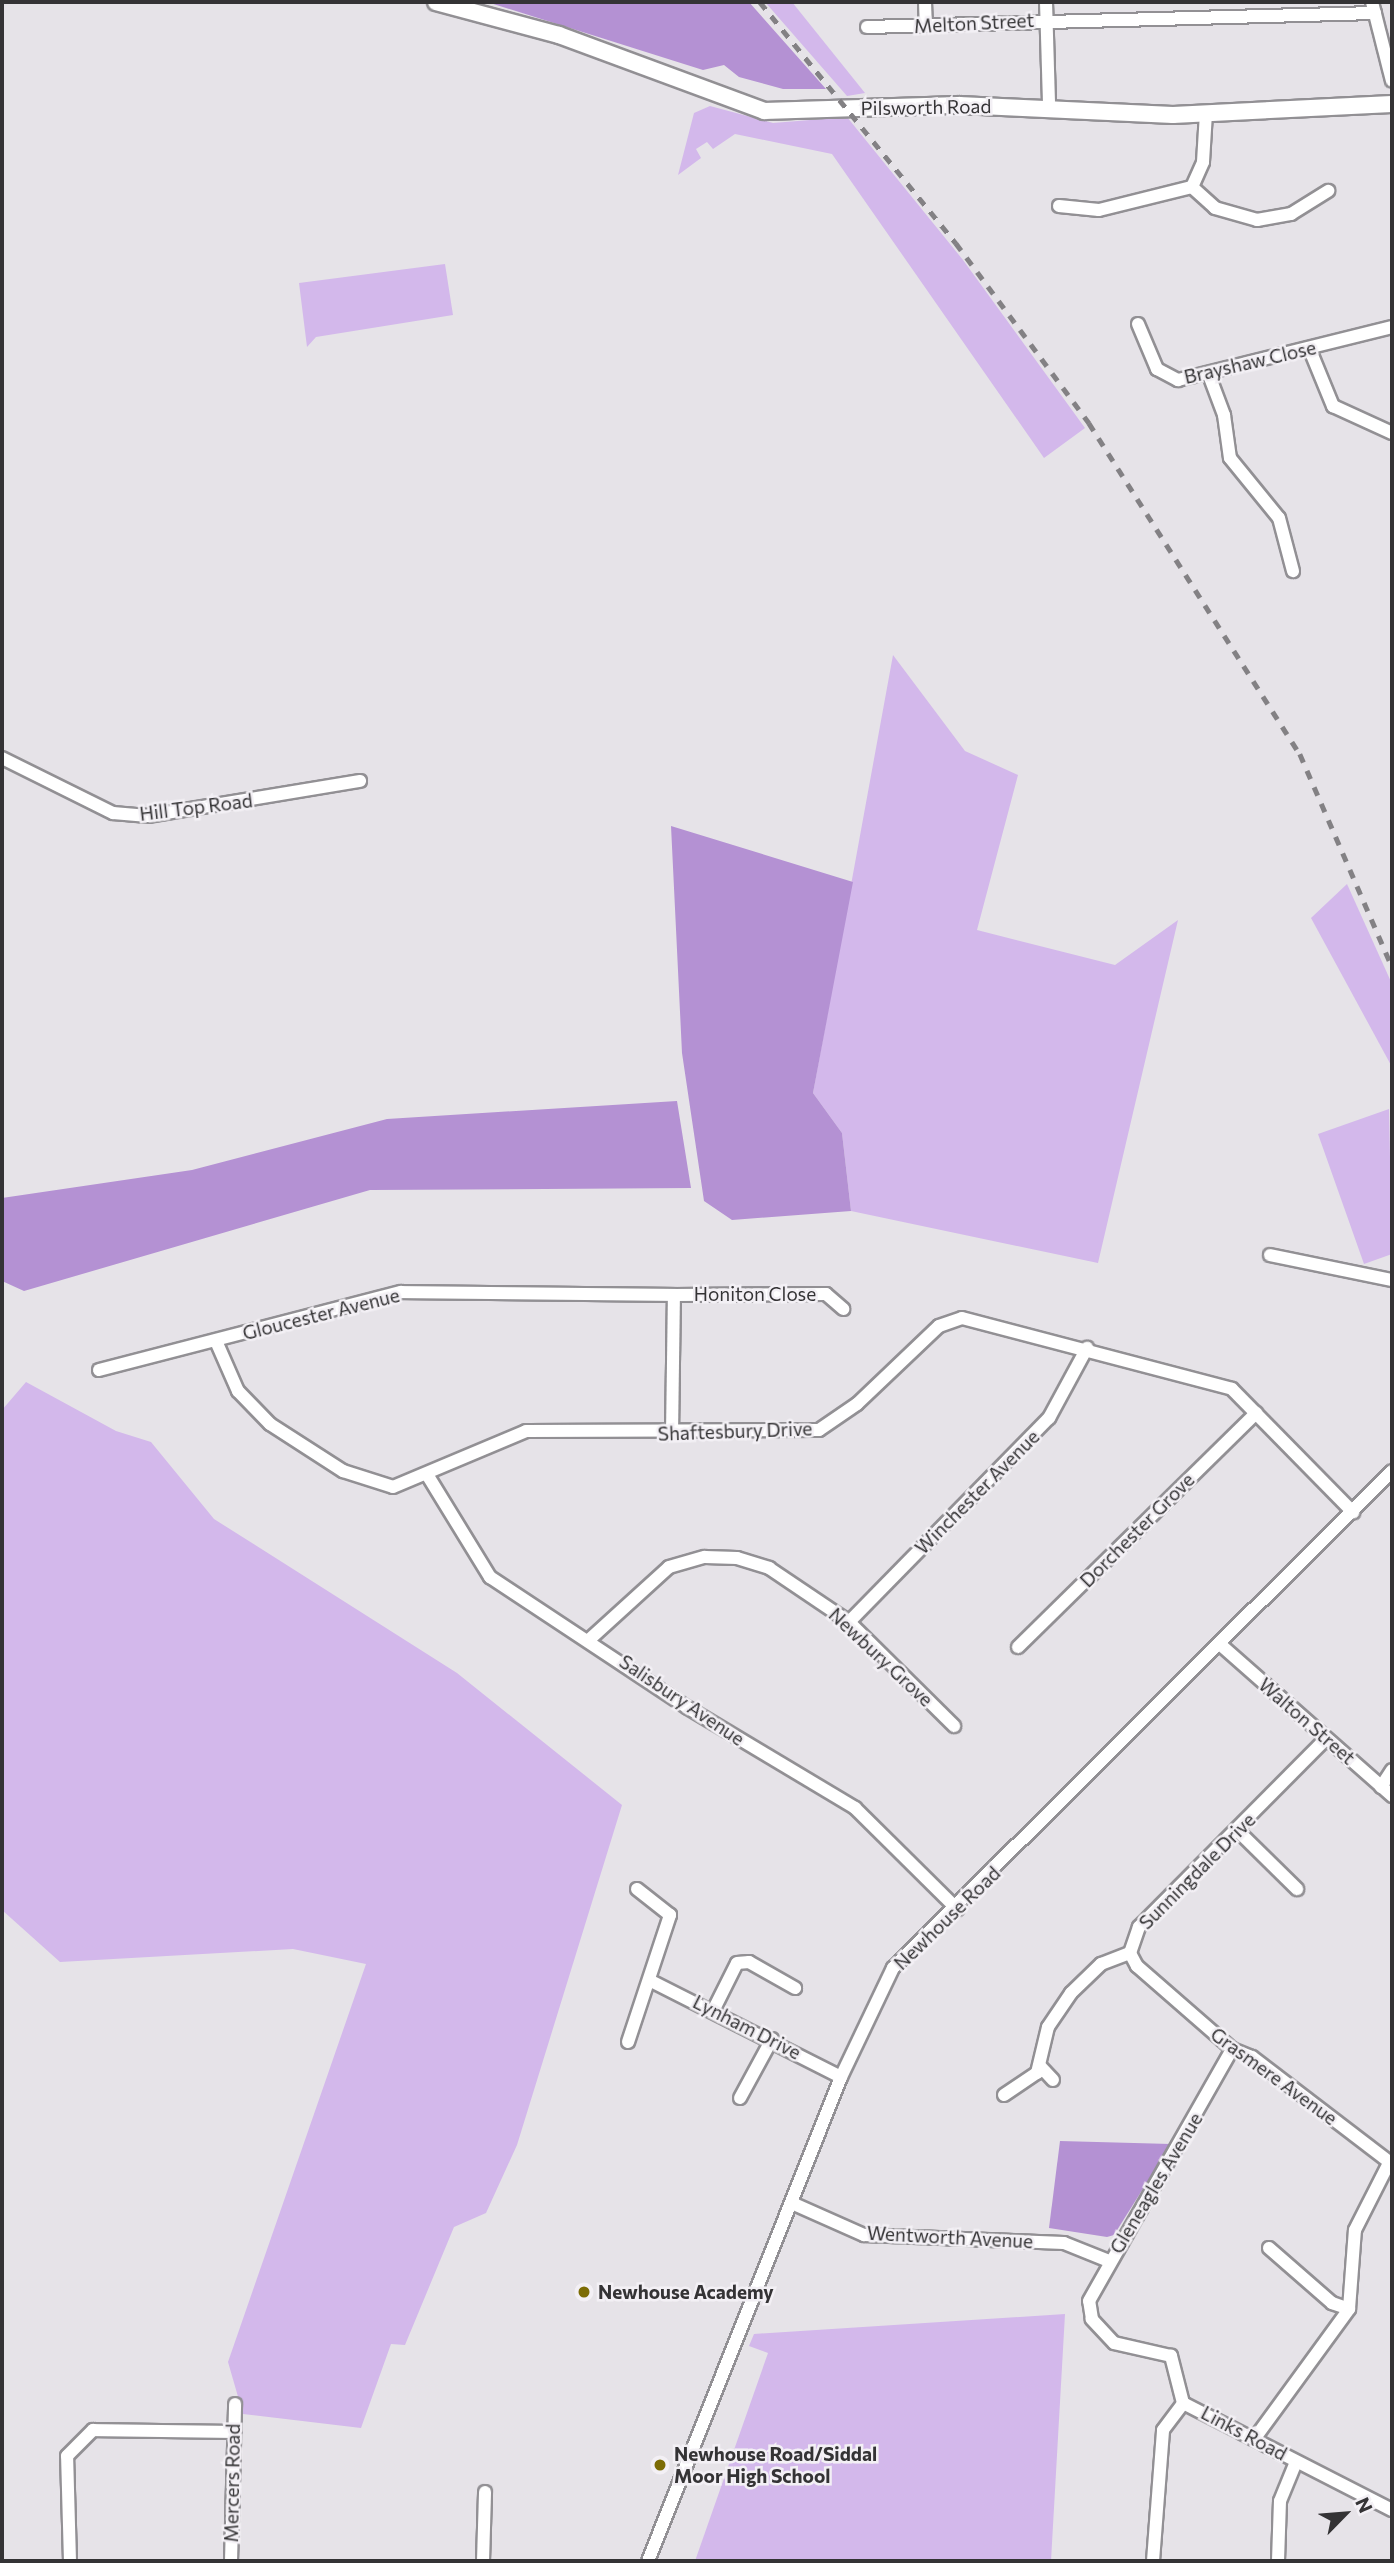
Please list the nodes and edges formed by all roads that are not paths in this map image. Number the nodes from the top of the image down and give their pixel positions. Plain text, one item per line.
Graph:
1 (436, 2) edge
2 (925, 2) edge
3 (1046, 2) edge
4 (1373, 8) edge
5 (1046, 19) junction
6 (926, 25) junction
7 (867, 27) dead end
8 (1392, 81) edge
9 (1392, 104) edge
10 (1049, 106) junction
11 (1206, 113) junction
12 (1192, 187) junction
13 (1328, 191) dead end
14 (1059, 206) dead end
15 (1138, 324) dead end
16 (1392, 327) edge
17 (1310, 350) junction
18 (1209, 375) junction
19 (1392, 433) edge
20 (1293, 571) dead end
21 (2, 758) edge
22 (360, 781) dead end
23 (1269, 1255) dead end
24 (1392, 1280) edge
25 (674, 1295) junction
26 (843, 1309) dead end
27 (216, 1341) junction
28 (1087, 1348) junction
29 (99, 1370) dead end
30 (1256, 1413) junction
31 (672, 1434) junction
32 (1392, 1471) edge
33 (428, 1476) junction
34 (1353, 1512) junction
35 (849, 1622) junction
36 (591, 1638) junction
37 (1222, 1646) junction
38 (1018, 1647) dead end
39 (954, 1726) dead end
40 (1326, 1739) junction
41 (1392, 1770) edge
42 (1381, 1787) junction
43 (1392, 1796) edge
44 (1238, 1831) junction
45 (636, 1889) dead end
46 (1297, 1889) dead end
47 (957, 1909) junction
48 (1130, 1953) junction
49 (651, 1981) junction
50 (795, 1988) dead end
51 (714, 2009) junction
52 (772, 2039) junction
53 (628, 2042) dead end
54 (1232, 2049) junction
55 (1040, 2067) junction
56 (841, 2077) junction
57 (1054, 2080) dead end
58 (1004, 2095) dead end
59 (740, 2098) dead end
60 (1391, 2163) edge
61 (794, 2204) junction
62 (1269, 2248) dead end
63 (1109, 2261) junction
64 (1349, 2309) junction
65 (1092, 2319) joint
66 (1183, 2403) junction
67 (235, 2404) dead end
68 (230, 2432) junction
69 (1255, 2438) junction
70 (1296, 2462) junction
71 (485, 2492) dead end
72 (1392, 2510) edge
73 (70, 2561) edge
74 (231, 2561) edge
75 (483, 2561) edge
76 (648, 2561) edge
77 (1153, 2561) edge
78 (1278, 2561) edge

1 - 10 street, Pilsworth Road
2 - 6 street
3 - 5 street
4 - 5 street, Melton Street
4 - 8 street
5 - 6 street, Melton Street
5 - 10 street
6 - 7 street, Melton Street
9 - 11 street, Pilsworth Road
10 - 11 street, Pilsworth Road
11 - 12 street
12 - 13 street
12 - 14 street
15 - 18 street, Brayshaw Close
16 - 17 street, Brayshaw Close
17 - 18 street, Brayshaw Close
17 - 19 street
18 - 20 street
21 - 22 street, Hill Top Road
23 - 24 street
25 - 26 street, Honiton Close
25 - 27 street, Gloucester Avenue
25 - 31 street, Honiton Close
27 - 29 street, Gloucester Avenue
27 - 33 street, Shaftesbury Drive
28 - 30 street, Shaftesbury Drive
28 - 31 street, Shaftesbury Drive
28 - 35 street, Winchester Avenue
30 - 34 street, Shaftesbury Drive
30 - 38 street, Dorchester Grove
31 - 33 street, Shaftesbury Drive
32 - 34 street, Newhouse Road
33 - 36 street, Salisbury Avenue
34 - 37 street, Newhouse Road
35 - 36 street, Newbury Grove
35 - 39 street, Newbury Grove
36 - 47 street, Salisbury Avenue
37 - 40 street, Walton Street
37 - 47 street, Newhouse Road
40 - 42 street, Walton Street
40 - 44 street, Sunningdale Drive
41 - 42 street
42 - 43 street, Walton Street
44 - 46 street
44 - 48 street, Sunningdale Drive
45 - 49 street
47 - 56 street, Newhouse Road
48 - 54 street, Grasmere Avenue
48 - 55 street, Sunningdale Drive
49 - 51 street, Lynham Drive
49 - 53 street
50 - 51 street
51 - 52 street, Lynham Drive
52 - 56 street, Lynham Drive
52 - 59 street
54 - 60 street, Grasmere Avenue
54 - 63 street, Gleneagles Avenue
55 - 57 street
55 - 58 street
56 - 61 street, Newhouse Road
60 - 64 street
61 - 63 street, Wentworth Avenue
61 - 76 street, Newhouse Road
62 - 64 street
63 - 65 street, Gleneagles Avenue
64 - 69 street
65 - 66 street, Links Road
66 - 69 street, Links Road
66 - 77 street
67 - 68 street, Mercers Road
68 - 73 street
68 - 74 street, Mercers Road
69 - 70 street, Links Road
70 - 72 street, Links Road
70 - 78 street
71 - 75 street

